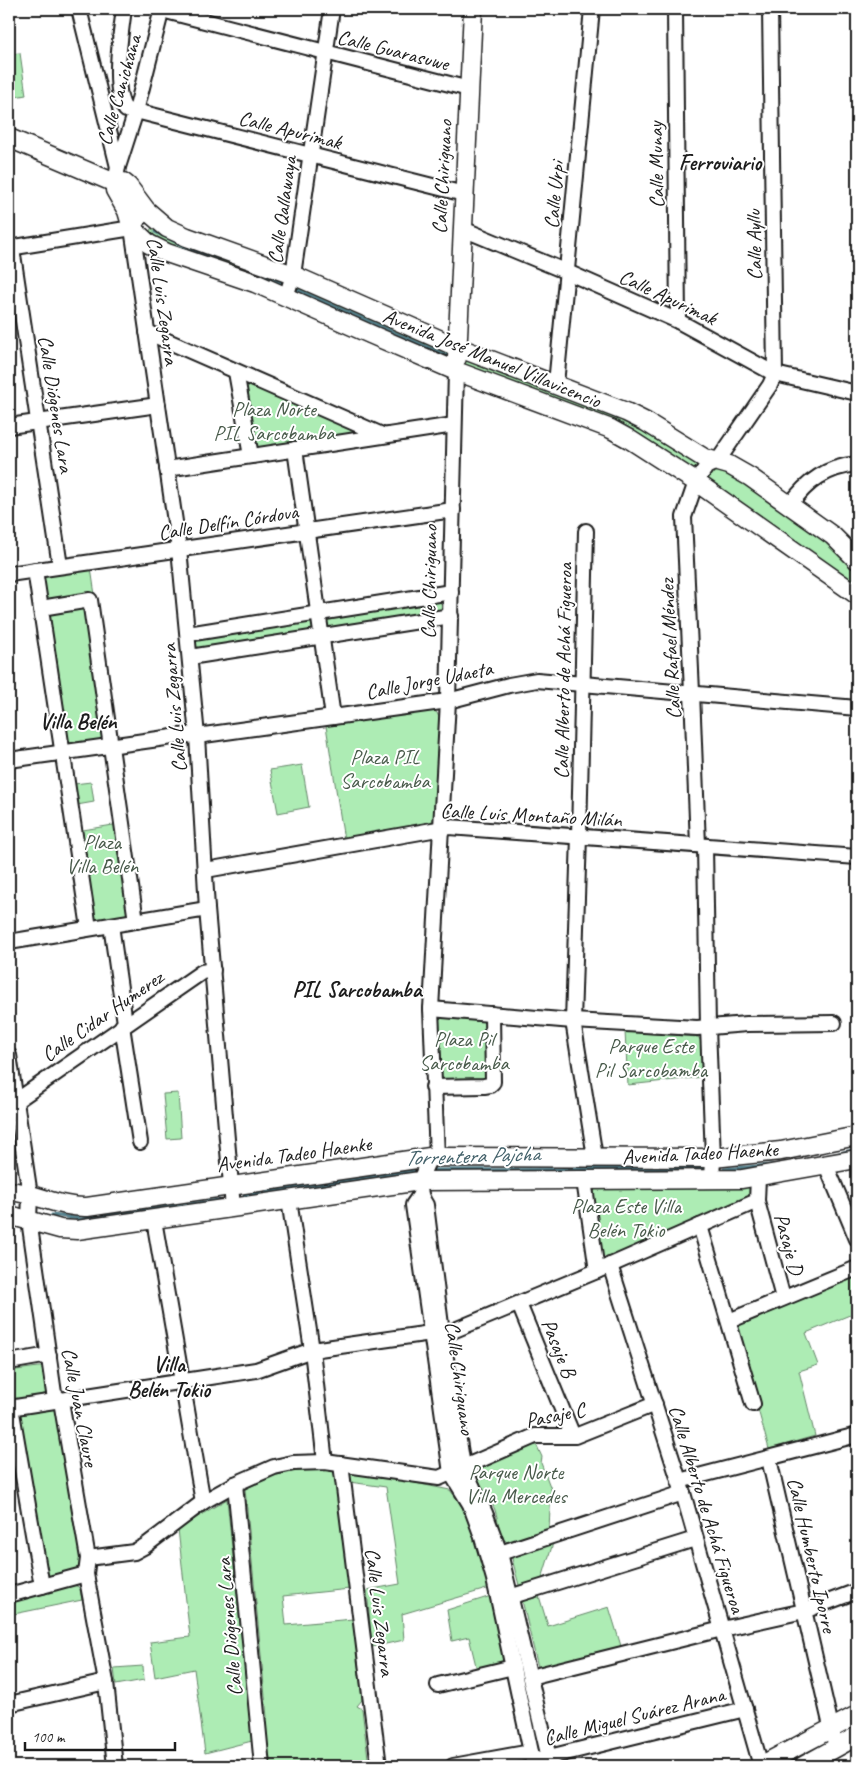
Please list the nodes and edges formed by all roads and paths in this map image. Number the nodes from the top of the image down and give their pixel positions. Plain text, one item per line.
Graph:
1 (79, 9) edge
2 (124, 9) edge
3 (162, 9) edge
4 (332, 9) edge
5 (473, 9) edge
6 (592, 9) edge
7 (675, 9) edge
8 (770, 9) edge
9 (325, 53) junction
10 (469, 89) junction
11 (136, 111) junction
12 (9, 138) edge
13 (310, 156) junction
14 (116, 175) junction
15 (464, 194) junction
16 (146, 210) junction
17 (132, 228) junction
18 (463, 229) junction
19 (11, 248) edge
20 (567, 272) junction
21 (293, 275) junction
22 (286, 297) junction
23 (678, 321) junction
24 (146, 332) junction
25 (457, 347) junction
26 (456, 371) junction
27 (236, 372) junction
28 (776, 374) junction
29 (556, 384) junction
30 (857, 393) edge
31 (158, 405) junction
32 (39, 422) junction
33 (454, 425) junction
34 (9, 426) edge
35 (383, 435) junction
36 (295, 449) junction
37 (250, 456) junction
38 (717, 462) junction
39 (857, 464) edge
40 (167, 469) junction
41 (696, 482) junction
42 (790, 505) junction
43 (453, 510) junction
44 (306, 530) junction
45 (586, 531) dead end
46 (180, 550) junction
47 (857, 560) edge
48 (60, 566) junction
49 (35, 570) junction
50 (9, 574) edge
51 (451, 592) junction
52 (857, 595) edge
53 (41, 608) junction
54 (318, 613) junction
55 (450, 616) junction
56 (188, 634) junction
57 (321, 637) junction
58 (190, 657) junction
59 (583, 683) junction
60 (692, 692) junction
61 (448, 701) junction
62 (857, 708) edge
63 (333, 717) junction
64 (197, 736) junction
65 (111, 745) junction
66 (62, 752) junction
67 (9, 760) edge
68 (441, 827) junction
69 (579, 836) junction
70 (701, 845) junction
71 (857, 857) edge
72 (206, 870) junction
73 (207, 909) junction
74 (136, 921) junction
75 (111, 925) junction
76 (89, 928) junction
77 (9, 942) edge
78 (213, 970) junction
79 (431, 1010) junction
80 (492, 1014) junction
81 (573, 1021) junction
82 (834, 1023) dead end
83 (124, 1024) junction
84 (708, 1027) junction
85 (9, 1055) edge
86 (434, 1086) junction
87 (16, 1101) junction
88 (857, 1136) edge
89 (140, 1142) dead end
90 (595, 1157) junction
91 (857, 1159) edge
92 (826, 1165) junction
93 (712, 1169) junction
94 (426, 1172) junction
95 (758, 1177) junction
96 (584, 1180) junction
97 (231, 1186) junction
98 (9, 1191) edge
99 (30, 1195) junction
100 (289, 1200) junction
101 (757, 1201) junction
102 (234, 1208) junction
103 (9, 1215) edge
104 (29, 1220) junction
105 (154, 1220) junction
106 (700, 1226) junction
107 (857, 1240) edge
108 (604, 1268) junction
109 (857, 1268) edge
110 (783, 1298) junction
111 (519, 1304) junction
112 (729, 1320) junction
113 (436, 1333) junction
114 (312, 1350) junction
115 (49, 1355) junction
116 (9, 1362) edge
117 (182, 1382) junction
118 (61, 1401) junction
119 (655, 1404) junction
120 (753, 1404) dead end
121 (10, 1408) edge
122 (573, 1436) junction
123 (857, 1438) edge
124 (769, 1459) junction
125 (325, 1462) junction
126 (341, 1464) junction
127 (457, 1470) junction
128 (235, 1484) junction
129 (681, 1487) junction
130 (203, 1502) junction
131 (695, 1539) junction
132 (500, 1553) junction
133 (88, 1558) junction
134 (86, 1574) junction
135 (42, 1586) junction
136 (857, 1591) edge
137 (9, 1596) edge
138 (505, 1599) junction
139 (804, 1611) junction
140 (722, 1629) junction
141 (513, 1667) junction
142 (530, 1677) junction
143 (106, 1682) junction
144 (438, 1685) dead end
145 (9, 1704) edge
146 (745, 1709) junction
147 (857, 1715) edge
148 (831, 1728) junction
149 (857, 1736) edge
150 (836, 1748) junction
151 (533, 1760) edge
152 (550, 1762) edge
153 (115, 1766) edge
154 (262, 1766) edge
155 (379, 1766) edge
156 (453, 1766) edge
157 (760, 1766) edge
158 (803, 1766) edge

1 - 14 street
2 - 11 street
3 - 9 street, Calle Guarasuwe
3 - 11 street, Calle Canichana
4 - 9 street, Calle Qallawaya
5 - 10 main road, Calle Chiriguano
6 - 20 street, Calle Urpi
7 - 23 street, Calle Munay
8 - 28 street, Calle Ayllu
9 - 10 street, Calle Guarasuwe
9 - 13 street, Calle Qallawaya
10 - 15 main road, Calle Chiriguano
11 - 13 street, Calle Apurimak
11 - 14 street, Calle Canichana
12 - 14 main road, Avenida José Manuel Villavicencio
13 - 15 street, Calle Apurimak
13 - 21 street, Calle Qallawaya
14 - 16 main road, Avenida José Manuel Villavicencio
14 - 17 main road, Avenida José Manuel Villavicencio
15 - 18 main road, Calle Chiriguano
16 - 17 street
16 - 21 main road, Avenida José Manuel Villavicencio
17 - 19 street
17 - 22 main road, Avenida José Manuel Villavicencio
17 - 24 street, Calle Luis Zegarra
18 - 20 street, Calle Apurimak
18 - 25 main road, Calle Chiriguano
19 - 32 street, Calle Diógenes Lara
20 - 23 street, Calle Apurimak
20 - 29 street, Calle Urpi
21 - 22 street, Calle Qallawaya
21 - 25 main road, Avenida José Manuel Villavicencio
22 - 26 main road, Avenida José Manuel Villavicencio
23 - 28 street, Calle Apurimak
24 - 27 street
24 - 31 street, Calle Luis Zegarra
25 - 26 main road, Calle Chiriguano
25 - 29 main road, Avenida José Manuel Villavicencio
26 - 33 street, Calle Chiriguano
26 - 41 main road, Avenida José Manuel Villavicencio
27 - 35 street
27 - 37 street
28 - 30 street, Calle Apurimak
28 - 38 street
29 - 38 main road, Avenida José Manuel Villavicencio
31 - 32 street
31 - 40 street, Calle Luis Zegarra
32 - 34 street
32 - 48 street, Calle Diógenes Lara
33 - 35 street
33 - 43 street, Calle Chiriguano
35 - 36 street
36 - 37 street
36 - 44 street
37 - 40 street
38 - 41 street, Calle Rafael Méndez
38 - 42 main road, Avenida José Manuel Villavicencio
39 - 42 street
40 - 46 street, Calle Luis Zegarra
41 - 52 main road, Avenida José Manuel Villavicencio
41 - 60 street, Calle Rafael Méndez
42 - 47 main road, Avenida José Manuel Villavicencio
43 - 44 street, Calle Delfín Córdova
43 - 51 street, Calle Chiriguano
44 - 46 street, Calle Delfín Córdova
44 - 54 street
45 - 59 street, Calle Alberto de Achá Figueroa
46 - 48 street, Calle Delfín Córdova
46 - 56 street, Calle Luis Zegarra
48 - 49 street, Calle Delfín Córdova
49 - 50 street, Calle Delfín Córdova
49 - 53 street
51 - 54 street
51 - 55 street, Calle Chiriguano
53 - 65 street
53 - 66 street
54 - 56 street
54 - 57 street
55 - 57 street
55 - 61 street, Calle Chiriguano
56 - 58 street, Calle Luis Zegarra
57 - 58 street
57 - 63 street
58 - 64 street, Calle Luis Zegarra
59 - 60 street, Calle Jorge Udaeta
59 - 61 street, Calle Jorge Udaeta
59 - 69 street, Calle Alberto de Achá Figueroa
60 - 62 street, Calle Jorge Udaeta
60 - 70 street, Calle Rafael Méndez
61 - 63 street, Calle Jorge Udaeta
61 - 68 street, Calle Chiriguano
63 - 64 street, Calle Jorge Udaeta
64 - 65 street, Calle Jorge Udaeta
64 - 72 street, Calle Luis Zegarra
65 - 66 street, Calle Jorge Udaeta
65 - 74 street
66 - 67 street, Calle Jorge Udaeta
66 - 76 street
68 - 69 street, Calle Luis Montaño Milán
68 - 72 street, Calle Luis Montaño Milán
68 - 79 street, Calle Chiriguano
69 - 70 street, Calle Luis Montaño Milán
69 - 81 street, Calle Alberto de Achá Figueroa
70 - 71 street, Calle Luis Montaño Milán
70 - 84 street, Calle Rafael Méndez
72 - 73 street, Calle Luis Zegarra
73 - 74 street
73 - 78 street, Calle Luis Zegarra
74 - 75 street
75 - 76 street
75 - 83 street
76 - 77 street
78 - 83 street, Calle Cidar Humerez
78 - 97 street, Calle Luis Zegarra
79 - 80 street
79 - 86 street, Calle Chiriguano
80 - 81 street
80 - 86 street
81 - 84 street
81 - 90 street, Calle Alberto de Achá Figueroa
82 - 84 street
83 - 87 street, Calle Cidar Humerez
83 - 89 street
84 - 93 street, Calle Rafael Méndez
85 - 87 street, Calle Juan Claure
86 - 94 street, Calle Chiriguano
87 - 99 street, Calle Juan Claure
88 - 93 main road, Avenida Tadeo Haenke
90 - 93 main road, Avenida Tadeo Haenke
90 - 94 main road, Avenida Tadeo Haenke
91 - 92 main road, Avenida Tadeo Haenke
92 - 95 main road, Avenida Tadeo Haenke
92 - 107 street
93 - 95 main road, Avenida Tadeo Haenke
93 - 96 main road, Avenida Tadeo Haenke
94 - 96 main road, Avenida Tadeo Haenke
94 - 97 main road, Avenida Tadeo Haenke
94 - 100 main road, Avenida Tadeo Haenke
94 - 113 street, Calle Chiriguano
95 - 101 street, Pasaje D
96 - 108 street, Calle Alberto de Achá Figueroa
97 - 99 main road, Avenida Tadeo Haenke
97 - 102 street, Calle Luis Zegarra
98 - 99 main road, Avenida Tadeo Haenke
99 - 104 street, Calle Juan Claure
100 - 102 main road, Avenida Tadeo Haenke
100 - 114 street
101 - 106 street
101 - 110 street, Pasaje D
102 - 105 main road, Avenida Tadeo Haenke
103 - 104 main road, Avenida Tadeo Haenke
104 - 105 main road, Avenida Tadeo Haenke
104 - 115 street, Calle Juan Claure
105 - 117 street
106 - 108 street
106 - 112 street
108 - 111 street
108 - 119 street, Calle Alberto de Achá Figueroa
109 - 110 street
110 - 112 street
111 - 113 street
111 - 122 street, Pasaje B
112 - 120 street
113 - 114 street
113 - 127 street, Calle Chiriguano
114 - 117 street
114 - 125 street
115 - 116 street
115 - 118 street, Calle Juan Claure
117 - 118 street
117 - 130 street
118 - 121 street
118 - 133 street, Calle Juan Claure
119 - 122 street, Pasaje C
119 - 129 street, Calle Alberto de Achá Figueroa
121 - 135 street
122 - 127 street, Pasaje C
123 - 124 street
124 - 129 street
124 - 139 street, Calle Humberto Iporre
125 - 126 street, Pasaje C
125 - 128 street, Pasaje C
126 - 127 street, Pasaje C
126 - 155 street, Calle Luis Zegarra
127 - 132 street, Calle Chiriguano
127 - 138 street, Calle Chiriguano
128 - 130 street, Pasaje C
128 - 154 street, Calle Diógenes Lara
129 - 131 street, Calle Alberto de Achá Figueroa
129 - 132 street
130 - 133 street, Pasaje C
131 - 138 street
131 - 140 street, Calle Alberto de Achá Figueroa
132 - 138 street, Calle Chiriguano
133 - 134 street, Calle Juan Claure
134 - 135 street
134 - 143 street, Calle Juan Claure
135 - 137 street
136 - 139 street
138 - 141 street, Calle Chiriguano
138 - 142 street, Calle Chiriguano
139 - 140 street
139 - 148 street, Calle Humberto Iporre
140 - 142 street
140 - 146 street, Calle Alberto de Achá Figueroa
141 - 144 street
141 - 151 street, Calle Chiriguano
142 - 152 street, Calle Chiriguano
143 - 145 street
143 - 153 street, Calle Juan Claure
146 - 152 street, Calle Miguel Suárez Arana
146 - 157 street, Calle Alberto de Achá Figueroa
147 - 148 main road
148 - 150 street, Calle Humberto Iporre
148 - 157 main road
149 - 150 main road
150 - 158 main road
151 - 152 street, Calle Miguel Suárez Arana
151 - 156 street, Calle Miguel Suárez Arana

